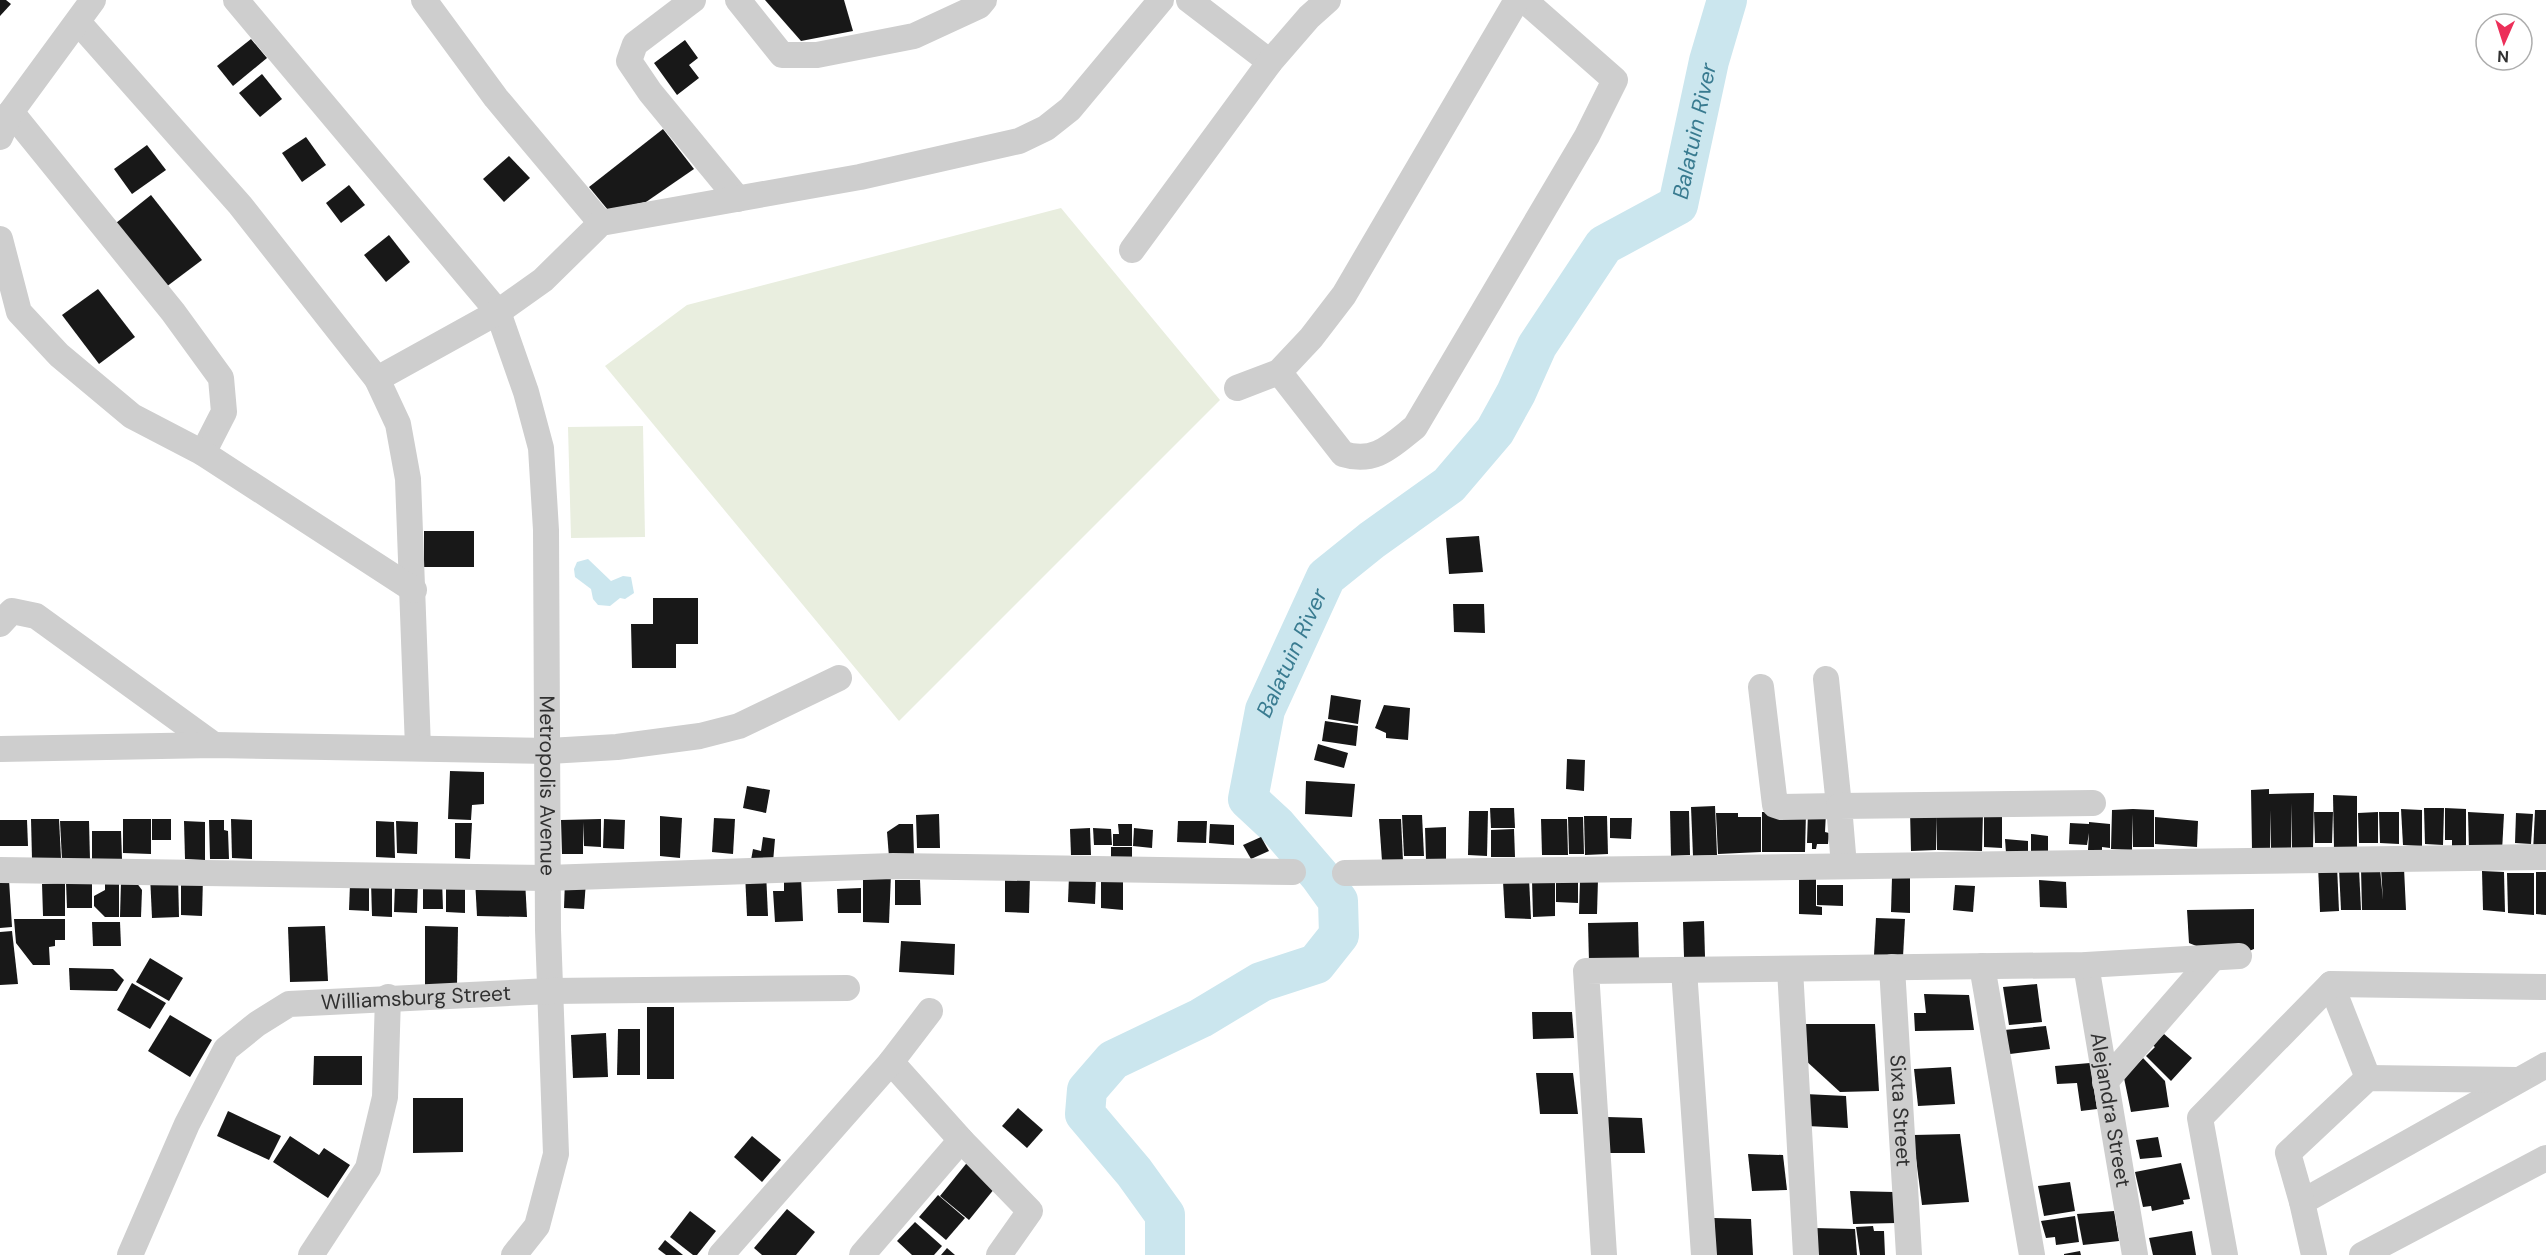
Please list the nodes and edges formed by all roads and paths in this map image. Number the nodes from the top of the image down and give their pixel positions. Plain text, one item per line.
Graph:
1 (93, 0) edge
2 (236, 0) edge
3 (424, 0) edge
4 (693, 0) edge
5 (738, 0) edge
6 (984, 0) edge
7 (1161, 0) edge
8 (1189, 0) edge
9 (1328, 0) edge
10 (1517, 0) edge
11 (1524, 0) edge
12 (78, 22) junction
13 (1270, 62) junction
14 (11, 112) junction
15 (0, 137) edge
16 (738, 199) junction
17 (601, 223) junction
18 (0, 239) edge
19 (1132, 250) dead end
20 (498, 312) junction
21 (1279, 372) junction
22 (377, 379) junction
23 (1238, 388) dead end
24 (203, 453) junction
25 (414, 590) junction
26 (0, 624) edge
27 (839, 678) dead end
28 (1826, 680) dead end
29 (1761, 687) dead end
30 (214, 745) junction
31 (418, 748) junction
32 (0, 749) edge
33 (549, 751) junction
34 (2093, 803) dead end
35 (1839, 806) junction
36 (2546, 857) edge
37 (1844, 866) junction
38 (0, 870) edge
39 (1293, 872) dead end
40 (1345, 873) dead end
41 (547, 878) junction
42 (2239, 956) dead end
43 (2213, 958) junction
44 (2086, 965) junction
45 (1982, 966) junction
46 (1892, 967) junction
47 (1790, 969) junction
48 (1684, 970) junction
49 (2331, 984) junction
50 (2546, 987) edge
51 (847, 988) dead end
52 (550, 991) junction
53 (388, 997) junction
54 (930, 1011) dead end
55 (891, 1062) junction
56 (2546, 1065) edge
57 (2368, 1078) junction
58 (2518, 1080) junction
59 (2105, 1082) junction
60 (961, 1140) junction
61 (2546, 1158) edge
62 (2302, 1202) junction
63 (130, 1255) edge
64 (311, 1255) edge
65 (514, 1255) edge
66 (721, 1255) edge
67 (862, 1255) edge
68 (999, 1255) edge
69 (1604, 1255) edge
70 (1704, 1255) edge
71 (1806, 1255) edge
72 (1910, 1255) edge
73 (2032, 1255) edge
74 (2134, 1255) edge
75 (2225, 1255) edge
76 (2314, 1255) edge
77 (2362, 1255) edge

1 - 12 street
2 - 20 street
3 - 17 street
4 - 16 street
5 - 6 street
7 - 16 street
8 - 13 street
9 - 13 street
10 - 21 street
11 - 21 street
12 - 14 street
12 - 22 street
13 - 19 street
14 - 15 street
14 - 24 street
16 - 17 street
17 - 20 street
18 - 24 street
20 - 22 street
20 - 33 street, Metropolis Avenue
21 - 23 street
22 - 25 street
24 - 25 street
25 - 31 street
26 - 30 street
27 - 33 street
28 - 35 street
29 - 35 street
30 - 31 street
30 - 32 street
31 - 33 street
33 - 41 street, Metropolis Avenue
34 - 35 street
35 - 37 street
36 - 37 street
37 - 40 street
38 - 41 street
39 - 41 street
41 - 52 street, Metropolis Avenue
42 - 43 street
43 - 44 street
43 - 59 street
44 - 45 street
44 - 59 street, Alejandra Street
45 - 46 street
45 - 73 street
46 - 47 street
46 - 72 street, Sixta Street
47 - 48 street
47 - 71 street
48 - 69 street
48 - 70 street
49 - 50 street
49 - 57 street
49 - 75 street
51 - 52 street, Williamsburg Street
52 - 53 street, Williamsburg Street
52 - 65 street, Metropolis Avenue
53 - 63 street, Williamsburg Street
53 - 64 street
54 - 55 street
55 - 60 street
55 - 66 street
56 - 58 street
57 - 58 street
57 - 62 street
58 - 62 street
59 - 74 street, Alejandra Street
60 - 67 street
60 - 68 street
61 - 77 street
62 - 76 street

